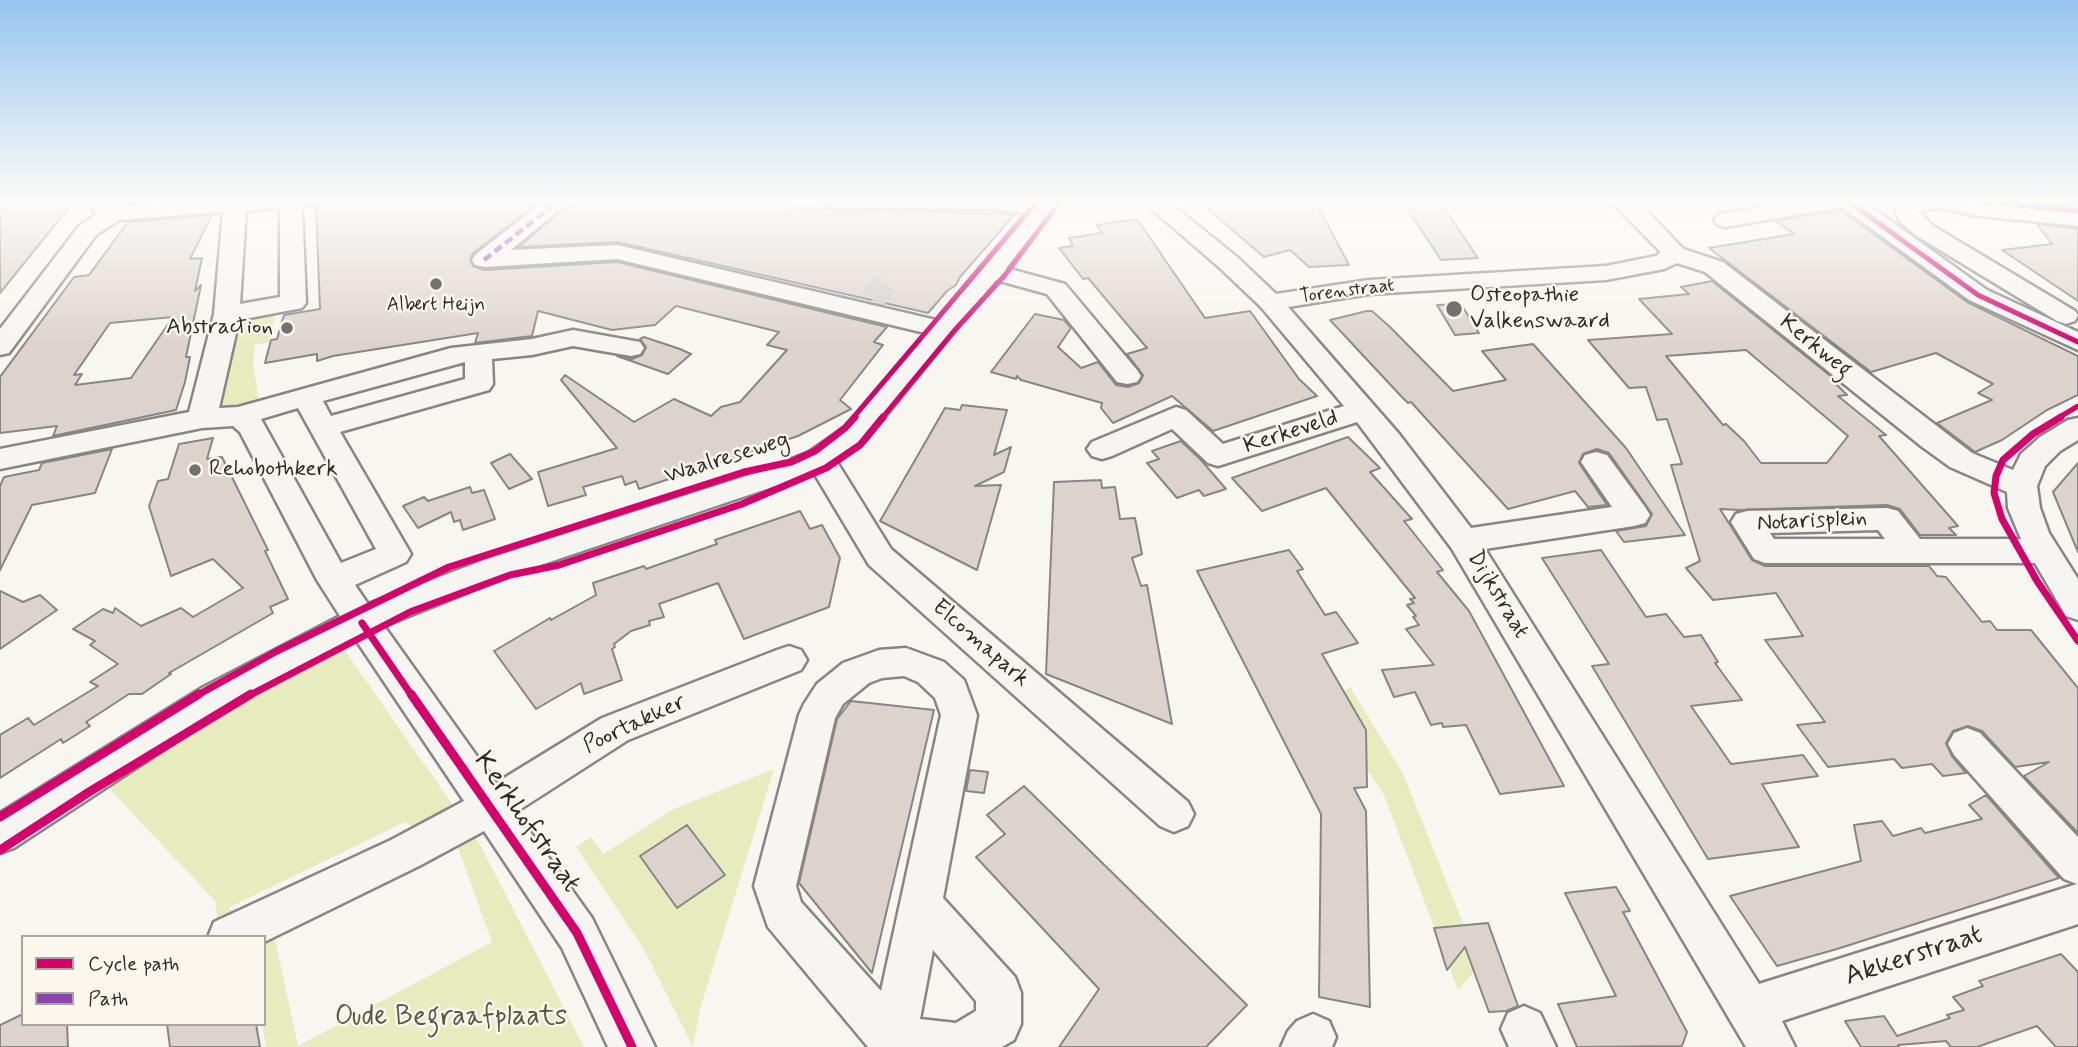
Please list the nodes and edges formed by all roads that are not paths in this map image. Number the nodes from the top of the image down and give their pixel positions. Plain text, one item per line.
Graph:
1 (75, 248) edge
2 (232, 248) edge
3 (297, 248) edge
4 (499, 248) edge
5 (1010, 248) edge
6 (1211, 248) edge
7 (1670, 248) edge
8 (1913, 248) edge
9 (1952, 248) edge
10 (1972, 248) edge
11 (1672, 254) junction
12 (991, 271) junction
13 (1270, 302) junction
14 (227, 314) junction
15 (2078, 321) edge
16 (942, 328) junction
17 (2078, 342) edge
18 (0, 347) edge
19 (631, 348) dead end
20 (479, 352) junction
21 (1127, 376) dead end
22 (306, 397) junction
23 (1363, 410) junction
24 (239, 416) junction
25 (202, 419) junction
26 (2078, 427) edge
27 (322, 428) junction
28 (1102, 449) dead end
29 (0, 459) edge
30 (820, 459) junction
31 (1596, 462) dead end
32 (2022, 486) junction
33 (1463, 541) junction
34 (1911, 551) dead end
35 (2042, 551) junction
36 (334, 580) junction
37 (2073, 592) edge
38 (362, 622) junction
39 (789, 660) dead end
40 (1967, 744) dead end
41 (489, 807) junction
42 (1174, 814) dead end
43 (0, 835) edge
44 (2078, 866) edge
45 (920, 904) junction
46 (2078, 904) edge
47 (233, 935) edge
48 (1749, 1010) junction
49 (892, 1043) edge
50 (632, 1047) edge
51 (1772, 1047) edge

1 - 18 street
2 - 14 street
3 - 14 street
4 - 16 street
5 - 12 street, Waalreseweg
6 - 13 street, Dijkstraat
7 - 11 street
8 - 17 street
9 - 15 street
10 - 15 street
11 - 13 street, Torenstraat
11 - 32 street, Kerkweg
12 - 16 street, Waalreseweg
12 - 21 street
13 - 23 street, Dijkstraat
14 - 25 street
16 - 30 street, Waalreseweg
19 - 20 street
20 - 22 street
20 - 27 street
22 - 24 street
22 - 27 street
23 - 28 street, Kerkeveld
23 - 33 street, Dijkstraat
24 - 25 street
24 - 36 street, Kerkhofstraat
25 - 29 street
26 - 32 street
27 - 36 street
30 - 38 street, Waalreseweg
30 - 42 street, Elcomapark
31 - 33 street
32 - 35 street
33 - 48 street, Dijkstraat
34 - 35 street
35 - 37 street
36 - 38 street, Kerkhofstraat
38 - 41 street, Kerkhofstraat
38 - 43 street, Waalreseweg
39 - 41 street, Poortakker
40 - 44 street
41 - 47 street, Poortakker
41 - 50 street, Kerkhofstraat
45 - 49 street
45 - 49 street
45 - 49 street
46 - 48 street, Akkerstraat
48 - 51 street, Dijkstraat

